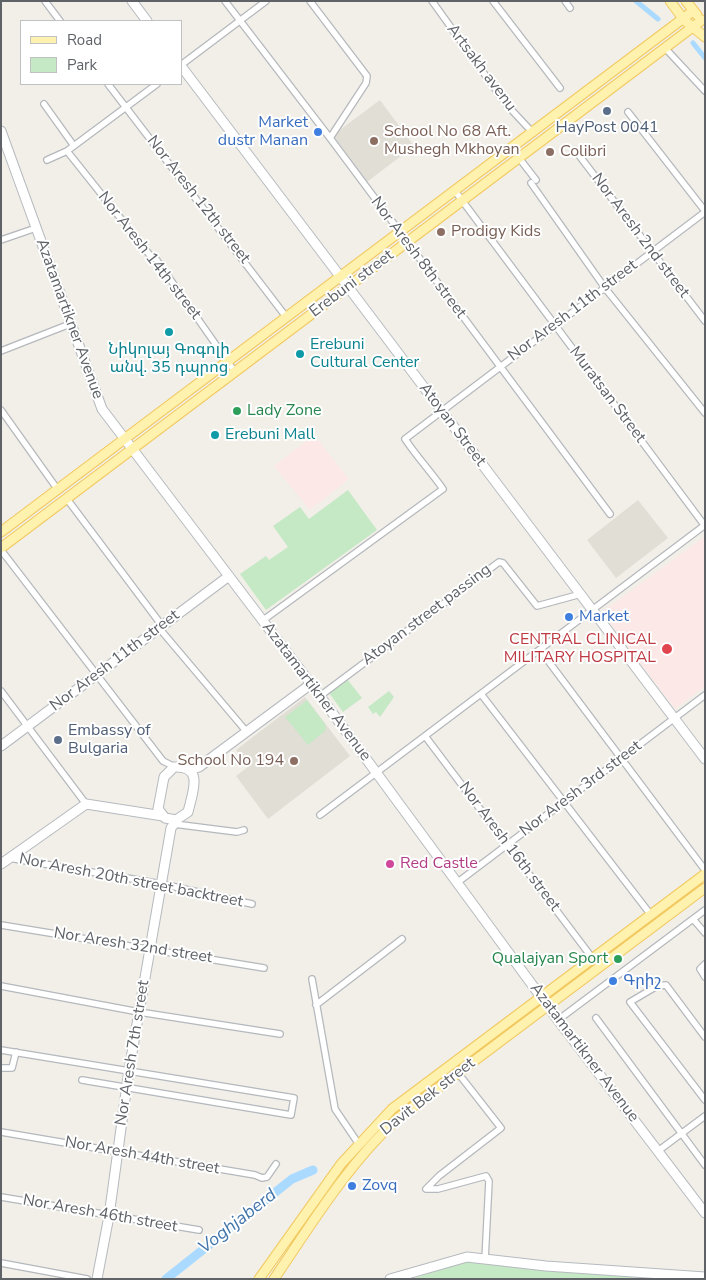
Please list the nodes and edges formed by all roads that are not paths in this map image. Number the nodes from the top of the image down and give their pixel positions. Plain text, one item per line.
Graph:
1 (45, 1) edge
2 (132, 1) edge
3 (225, 1) edge
4 (266, 1) edge
5 (310, 1) edge
6 (432, 1) edge
7 (492, 1) edge
8 (565, 1) edge
9 (670, 1) edge
10 (686, 1) edge
11 (570, 8) dead end
12 (694, 11) junction
13 (59, 20) edge
14 (146, 20) edge
15 (684, 20) junction
16 (240, 21) junction
17 (703, 21) edge
18 (692, 28) junction
19 (705, 37) edge
20 (665, 48) junction
21 (182, 65) edge
22 (182, 67) edge
23 (109, 85) edge
24 (156, 85) edge
25 (560, 88) dead end
26 (705, 90) edge
27 (44, 104) dead end
28 (126, 107) junction
29 (628, 112) dead end
30 (1, 131) edge
31 (533, 133) junction
32 (330, 138) junction
33 (74, 146) junction
34 (575, 150) dead end
35 (67, 151) junction
36 (519, 158) junction
37 (48, 160) dead end
38 (455, 191) junction
39 (462, 201) junction
40 (705, 212) edge
41 (36, 228) junction
42 (400, 233) junction
43 (1, 240) edge
44 (407, 243) junction
45 (653, 251) junction
46 (339, 278) junction
47 (347, 288) junction
48 (605, 288) junction
49 (287, 318) junction
50 (705, 321) edge
51 (70, 324) junction
52 (554, 326) junction
53 (1, 351) edge
54 (228, 362) junction
55 (500, 367) junction
56 (235, 372) junction
57 (1, 410) edge
58 (442, 411) junction
59 (705, 413) edge
60 (125, 439) junction
61 (133, 449) junction
62 (58, 490) junction
63 (67, 499) junction
64 (610, 514) dead end
65 (705, 526) edge
66 (1, 532) edge
67 (1, 549) edge
68 (228, 576) junction
69 (581, 594) junction
70 (593, 609) junction
71 (262, 621) junction
72 (159, 628) junction
73 (540, 650) junction
74 (96, 675) junction
75 (311, 684) junction
76 (1, 691) edge
77 (481, 694) junction
78 (705, 695) edge
79 (320, 696) junction
80 (674, 718) junction
81 (28, 726) junction
82 (246, 731) junction
83 (424, 736) junction
84 (1, 746) edge
85 (622, 758) junction
86 (705, 759) edge
87 (163, 761) junction
88 (175, 767) junction
89 (199, 767) junction
90 (189, 770) junction
91 (377, 773) junction
92 (165, 774) junction
93 (195, 778) junction
94 (565, 802) junction
95 (86, 804) junction
96 (158, 808) junction
97 (151, 814) junction
98 (320, 815) dead end
99 (171, 821) junction
100 (244, 830) dead end
101 (508, 845) junction
102 (9, 858) junction
103 (1, 864) edge
104 (705, 870) edge
105 (705, 874) edge
106 (458, 882) junction
107 (162, 884) junction
108 (705, 888) edge
109 (252, 904) dead end
110 (705, 910) edge
111 (651, 915) junction
112 (693, 919) junction
113 (1, 925) edge
114 (705, 933) edge
115 (402, 939) dead end
116 (150, 949) junction
117 (593, 959) junction
118 (705, 964) edge
119 (264, 968) dead end
120 (705, 976) edge
121 (312, 979) dead end
122 (1, 986) edge
123 (542, 998) junction
124 (316, 1006) junction
125 (548, 1006) junction
126 (139, 1012) junction
127 (596, 1018) dead end
128 (558, 1020) junction
129 (280, 1034) dead end
130 (705, 1036) edge
131 (1, 1050) edge
132 (16, 1052) junction
133 (1, 1068) edge
134 (129, 1070) junction
135 (458, 1072) junction
136 (82, 1080) dead end
137 (127, 1088) junction
138 (705, 1100) edge
139 (705, 1116) edge
140 (1, 1132) edge
141 (682, 1134) junction
142 (358, 1143) junction
143 (658, 1151) junction
144 (118, 1152) junction
145 (276, 1164) dead end
146 (705, 1165) edge
147 (1, 1197) edge
148 (705, 1213) edge
149 (109, 1216) junction
150 (198, 1230) dead end
151 (484, 1260) junction
152 (1, 1263) edge
153 (705, 1277) edge
154 (88, 1279) edge
155 (97, 1279) edge
156 (259, 1279) edge
157 (274, 1279) edge
158 (390, 1279) edge

1 - 13 street
2 - 14 street
3 - 16 street, Nor Aresh 8th street
4 - 16 street
5 - 32 street
6 - 31 street, Artsakh avenu
7 - 25 street
8 - 11 street
9 - 15 main road
10 - 12 main road
12 - 15 main road, Erebuni street
12 - 17 main road
15 - 18 main road
15 - 31 main road, Erebuni street
16 - 21 street
16 - 32 street, Nor Aresh 8th street
17 - 18 main road, Erebuni street
18 - 19 main road
18 - 20 main road, Erebuni street
20 - 26 street
20 - 36 main road, Erebuni street
22 - 46 street, Atoyan Street
23 - 28 street, Nor Aresh 12th street
24 - 28 street
27 - 33 street
28 - 33 street
28 - 49 street, Nor Aresh 12th street
29 - 40 street
30 - 41 street, Azatamartikner Avenue
31 - 38 main road, Erebuni street
32 - 42 street, Nor Aresh 8th street
33 - 35 street
34 - 45 street, Nor Aresh 2nd street
35 - 37 street
35 - 54 street, Nor Aresh 14th street
36 - 39 main road, Erebuni street
36 - 48 street
38 - 39 street, Muratsan Street
38 - 42 main road, Erebuni street
39 - 44 main road, Erebuni street
39 - 52 street, Muratsan Street
40 - 45 street, Nor Aresh 11th street
41 - 43 street
41 - 51 street, Azatamartikner Avenue
42 - 44 street, Nor Aresh 8th street
42 - 46 main road, Erebuni street
44 - 47 main road, Erebuni street
44 - 55 street, Nor Aresh 8th street
45 - 48 street, Nor Aresh 11th street
45 - 50 street, Nor Aresh 2nd street
46 - 47 street, Atoyan Street
46 - 49 main road, Erebuni street
47 - 56 main road, Erebuni street
47 - 58 street, Atoyan Street
48 - 52 street, Nor Aresh 11th street
48 - 59 street
49 - 54 main road, Erebuni street
51 - 53 street
51 - 60 street, Azatamartikner Avenue
52 - 55 street, Nor Aresh 11th street
52 - 65 street, Muratsan Street
54 - 56 street, Nor Aresh 14th street
54 - 60 main road, Erebuni street
55 - 58 street, Nor Aresh 11th street
55 - 64 street, Nor Aresh 8th street
56 - 61 main road, Erebuni street
57 - 62 street
58 - 69 street, Atoyan Street
58 - 71 street, Nor Aresh 11th street
60 - 61 street, Azatamartikner Avenue
60 - 62 main road, Erebuni street
61 - 63 main road, Erebuni street
61 - 68 street, Azatamartikner Avenue
62 - 66 main road, Erebuni street
63 - 67 main road, Erebuni street
63 - 72 street
65 - 70 street
67 - 74 street
68 - 71 street, Azatamartikner Avenue
68 - 72 street, Nor Aresh 11th street
69 - 70 street, Atoyan Street
69 - 79 street, Atoyan street passing
70 - 73 street
70 - 80 street, Atoyan Street
71 - 75 street, Azatamartikner Avenue
72 - 74 street, Nor Aresh 11th street
72 - 82 street
73 - 77 street
73 - 85 street
74 - 81 street, Nor Aresh 11th street
74 - 87 street
75 - 79 street, Azatamartikner Avenue
75 - 82 street
76 - 81 street
77 - 83 street
77 - 94 street
78 - 80 street, Nor Aresh 3rd street
79 - 91 street, Azatamartikner Avenue
80 - 85 street, Nor Aresh 3rd street
80 - 86 street, Atoyan Street
81 - 84 street, Nor Aresh 11th street
81 - 95 street
82 - 89 street
83 - 91 street
83 - 101 street, Nor Aresh 16th street
85 - 94 street, Nor Aresh 3rd street
85 - 104 street
87 - 88 street
87 - 92 street
88 - 90 street
88 - 92 street
89 - 90 street
89 - 93 street
90 - 93 street
91 - 98 street
91 - 106 street, Azatamartikner Avenue
92 - 96 street
93 - 99 street
94 - 101 street, Nor Aresh 3rd street
94 - 111 street
95 - 97 street
95 - 102 street
96 - 97 street
96 - 99 street
97 - 99 street
99 - 100 street
99 - 107 street, Nor Aresh 7th street
101 - 106 street, Nor Aresh 3rd street
101 - 117 street, Nor Aresh 16th street
102 - 103 street
102 - 107 street, Nor Aresh 20th street backtreet
105 - 111 main road, Davit Bek street
106 - 123 street, Azatamartikner Avenue
107 - 109 street, Nor Aresh 20th street backtreet
107 - 116 street, Nor Aresh 7th street
108 - 125 main road, Davit Bek street
110 - 112 street
111 - 117 main road, Davit Bek street
112 - 114 street
112 - 128 street
113 - 116 street, Nor Aresh 32nd street
115 - 124 street
116 - 119 street, Nor Aresh 32nd street
116 - 126 street, Nor Aresh 7th street
117 - 123 main road, Davit Bek street
118 - 120 street
121 - 124 street
122 - 126 street
123 - 125 street, Azatamartikner Avenue
123 - 142 main road, Davit Bek street
124 - 142 street
125 - 128 street, Azatamartikner Avenue
125 - 135 main road, Davit Bek street
126 - 129 street
126 - 134 street, Nor Aresh 7th street
127 - 141 street
128 - 143 street, Azatamartikner Avenue
130 - 138 street
131 - 132 street
132 - 133 street
132 - 134 street
134 - 137 street, Nor Aresh 7th street
134 - 137 street
135 - 151 street
135 - 157 main road, Davit Bek street
136 - 137 street
137 - 144 street, Nor Aresh 7th street
139 - 141 street
140 - 144 street, Nor Aresh 44th street
141 - 143 street
141 - 146 street
142 - 156 main road, Davit Bek street
143 - 148 street, Azatamartikner Avenue
144 - 145 street, Nor Aresh 44th street
144 - 149 street, Nor Aresh 7th street
147 - 149 street, Nor Aresh 46th street
149 - 150 street, Nor Aresh 46th street
149 - 155 street, Nor Aresh 7th street
151 - 153 street
151 - 158 street
152 - 154 street

